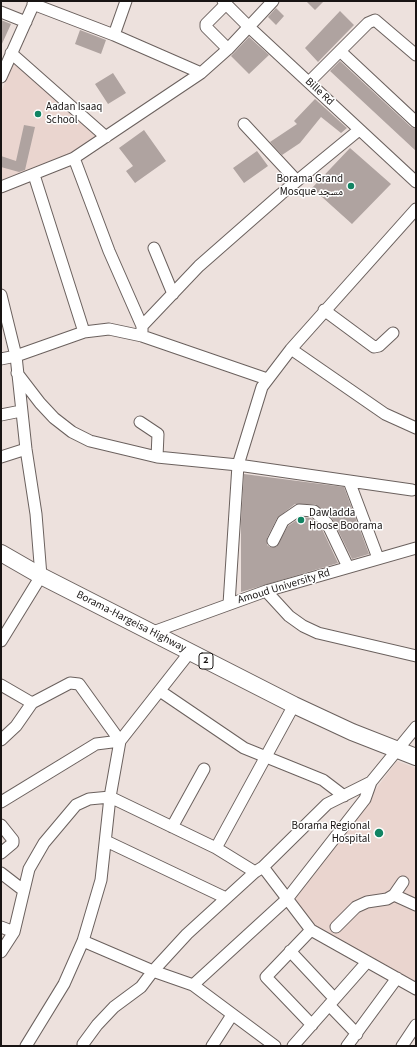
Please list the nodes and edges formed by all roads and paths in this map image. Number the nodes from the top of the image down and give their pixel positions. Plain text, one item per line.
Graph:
1 (126, 1) edge
2 (273, 1) edge
3 (34, 2) edge
4 (225, 2) edge
5 (1, 12) edge
6 (26, 22) junction
7 (249, 27) junction
8 (114, 35) junction
9 (228, 49) junction
10 (340, 51) junction
11 (11, 53) junction
12 (416, 55) edge
13 (2, 71) edge
14 (201, 73) junction
15 (309, 82) junction
16 (416, 122) edge
17 (244, 124) dead end
18 (359, 130) junction
19 (106, 137) junction
20 (74, 158) junction
21 (34, 175) junction
22 (297, 181) junction
23 (416, 182) edge
24 (1, 187) edge
25 (416, 209) edge
26 (154, 248) dead end
27 (173, 294) junction
28 (1, 295) edge
29 (324, 310) junction
30 (142, 331) junction
31 (84, 332) junction
32 (393, 333) dead end
33 (291, 348) junction
34 (16, 356) junction
35 (1, 359) edge
36 (17, 372) junction
37 (267, 379) junction
38 (20, 411) junction
39 (1, 415) edge
40 (140, 422) dead end
41 (416, 428) edge
42 (26, 450) junction
43 (1, 457) edge
44 (157, 457) junction
45 (238, 465) junction
46 (348, 481) junction
47 (412, 490) dead end
48 (273, 542) dead end
49 (416, 548) edge
50 (1, 554) edge
51 (378, 558) junction
52 (348, 567) junction
53 (41, 576) junction
54 (266, 591) junction
55 (229, 604) junction
56 (153, 632) junction
57 (1, 642) edge
58 (190, 652) junction
59 (416, 656) edge
60 (1, 685) edge
61 (160, 691) junction
62 (32, 703) junction
63 (294, 705) junction
64 (416, 726) edge
65 (1, 740) edge
66 (120, 741) junction
67 (398, 749) junction
68 (416, 757) edge
69 (267, 758) junction
70 (204, 770) dead end
71 (371, 782) junction
72 (344, 796) junction
73 (110, 797) junction
74 (1, 802) edge
75 (1, 825) edge
76 (172, 827) junction
77 (106, 841) junction
78 (216, 848) junction
79 (1, 853) edge
80 (259, 869) junction
81 (1, 873) edge
82 (403, 882) dead end
83 (23, 890) junction
84 (394, 895) junction
85 (226, 898) junction
86 (287, 899) junction
87 (416, 905) edge
88 (1, 927) edge
89 (336, 927) dead end
90 (311, 930) junction
91 (14, 932) junction
92 (83, 941) junction
93 (1, 952) edge
94 (290, 952) junction
95 (367, 962) junction
96 (153, 971) junction
97 (397, 978) junction
98 (193, 985) junction
99 (416, 988) edge
100 (331, 1002) junction
101 (232, 1016) junction
102 (312, 1025) junction
103 (416, 1025) edge
104 (357, 1034) junction
105 (83, 1044) dead end
106 (26, 1046) edge
107 (212, 1046) edge
108 (275, 1046) edge
109 (293, 1046) edge
110 (348, 1046) edge
111 (402, 1046) edge

1 - 8 street
2 - 7 street
3 - 6 street
3 - 8 street
4 - 7 street, Bille Rd
4 - 9 street
5 - 6 street
6 - 11 street
7 - 9 street
7 - 15 street, Bille Rd
8 - 14 street
9 - 14 street
10 - 12 street
10 - 15 street
10 - 16 street
11 - 13 street
11 - 19 street
14 - 19 street
15 - 18 street, Bille Rd
17 - 22 street
18 - 22 street
18 - 23 street, Bille Rd
19 - 20 street
20 - 21 street
20 - 30 street
21 - 24 street
21 - 31 street
22 - 27 street
25 - 29 street
26 - 27 street
27 - 30 street
28 - 34 street
29 - 32 street
29 - 33 street
30 - 31 street
30 - 37 street
31 - 34 street
33 - 37 street
33 - 41 street
34 - 35 street
34 - 36 street
36 - 38 street
36 - 44 street
37 - 45 street
38 - 39 street
38 - 42 street
40 - 44 street
42 - 43 street
42 - 53 street
44 - 45 street
45 - 46 street
45 - 55 street
46 - 47 street
46 - 51 street
48 - 52 street
49 - 51 street, Amoud University Rd
50 - 53 highway, Borama-Hargeisa Highway / 2
51 - 52 street, Amoud University Rd
52 - 54 street, Amoud University Rd
53 - 56 highway, Borama-Hargeisa Highway / 2
53 - 57 street
54 - 55 street, Amoud University Rd
54 - 59 street
55 - 56 street, Amoud University Rd
56 - 58 highway, Borama-Hargeisa Highway / 2
58 - 61 street
58 - 63 highway, Borama-Hargeisa Highway / 2
60 - 62 street
61 - 66 street
61 - 69 street
62 - 65 street
62 - 66 street
63 - 67 highway, Borama-Hargeisa Highway / 2
63 - 69 street
64 - 67 street
66 - 73 street
66 - 74 street
67 - 68 highway, Borama-Hargeisa Highway / 2
67 - 71 street
69 - 72 street
69 - 78 street
70 - 76 street
71 - 72 street
71 - 86 street
72 - 80 street
73 - 76 street
73 - 77 street
73 - 83 street
75 - 79 street
76 - 78 street
77 - 85 street
77 - 92 street
78 - 80 street
80 - 85 street
80 - 86 street
81 - 83 street
82 - 84 street
83 - 91 street
84 - 87 street
84 - 89 street
85 - 96 street
86 - 90 street
86 - 98 street
88 - 91 street
90 - 94 street
90 - 95 street
91 - 93 street
92 - 96 street
92 - 106 street
94 - 100 street
94 - 102 street
95 - 97 street
95 - 100 street
96 - 98 street
96 - 105 street
97 - 99 street
97 - 104 street
98 - 101 street
100 - 102 street
100 - 104 street
101 - 107 street
101 - 108 street
102 - 109 street
103 - 111 street
104 - 110 street

